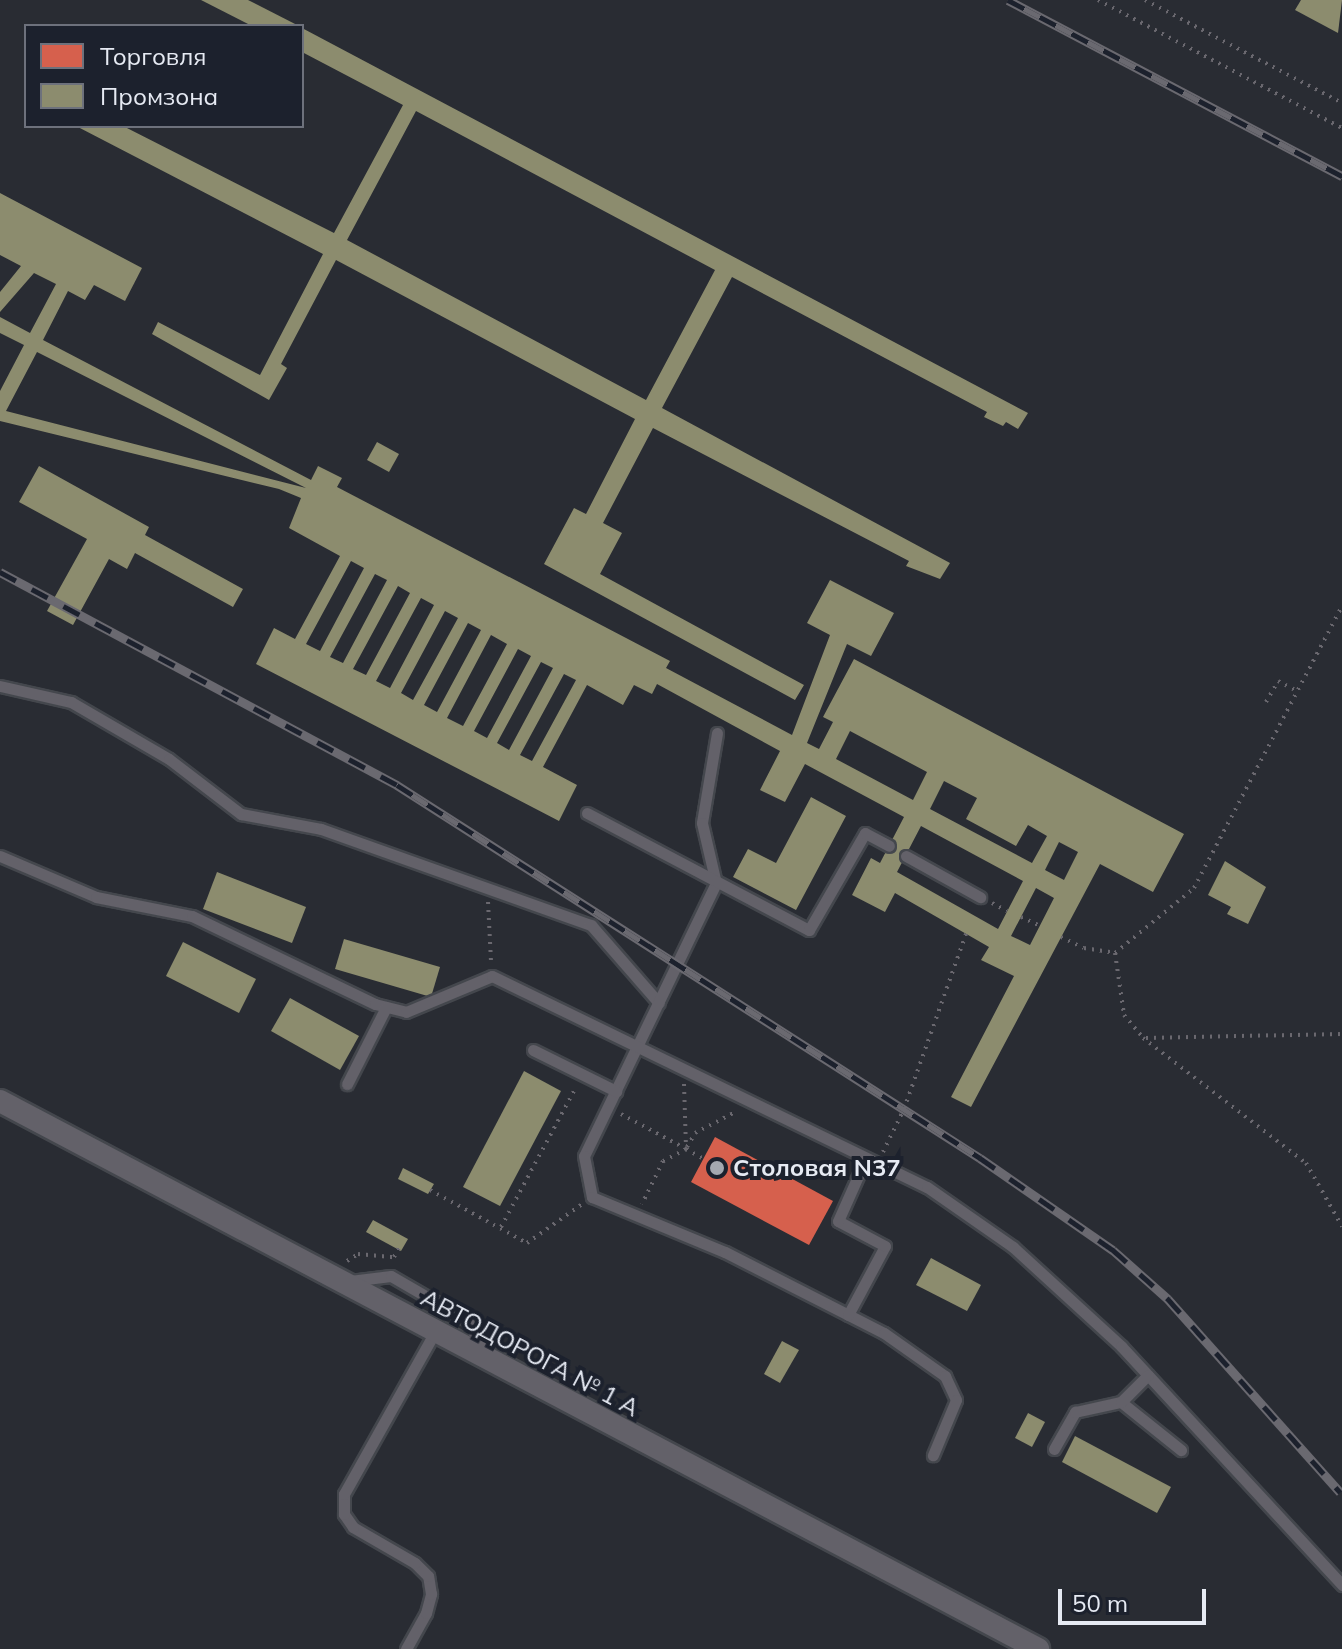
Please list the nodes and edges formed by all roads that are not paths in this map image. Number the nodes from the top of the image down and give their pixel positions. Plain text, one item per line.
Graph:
1 (0, 686) edge
2 (717, 733) dead end
3 (587, 813) dead end
4 (889, 846) dead end
5 (0, 856) edge
6 (906, 856) dead end
7 (716, 883) junction
8 (980, 897) dead end
9 (659, 1003) junction
10 (386, 1007) junction
11 (639, 1045) junction
12 (533, 1050) dead end
13 (347, 1084) dead end
14 (616, 1091) junction
15 (0, 1101) edge
16 (871, 1161) junction
17 (340, 1273) junction
18 (848, 1315) junction
19 (435, 1332) junction
20 (489, 1361) junction
21 (1148, 1375) junction
22 (1121, 1402) junction
23 (1054, 1449) dead end
24 (1181, 1450) dead end
25 (933, 1455) dead end
26 (1342, 1585) edge
27 (406, 1649) edge
28 (1038, 1649) edge

1 - 9 lane
2 - 7 lane
3 - 7 lane
4 - 7 lane
5 - 10 lane
6 - 8 lane
7 - 9 lane
9 - 11 lane
10 - 11 lane
10 - 13 lane
11 - 14 lane
11 - 16 lane
12 - 14 lane
14 - 18 lane
15 - 17 street, АВТОДОРОГА № 1 А
16 - 18 lane
16 - 21 lane
17 - 19 street, АВТОДОРОГА № 1 А
17 - 20 lane
18 - 25 lane
19 - 20 street, АВТОДОРОГА № 1 А
19 - 27 lane
20 - 28 street, АВТОДОРОГА № 1 А
21 - 22 lane
21 - 26 lane
22 - 23 lane
22 - 24 lane

